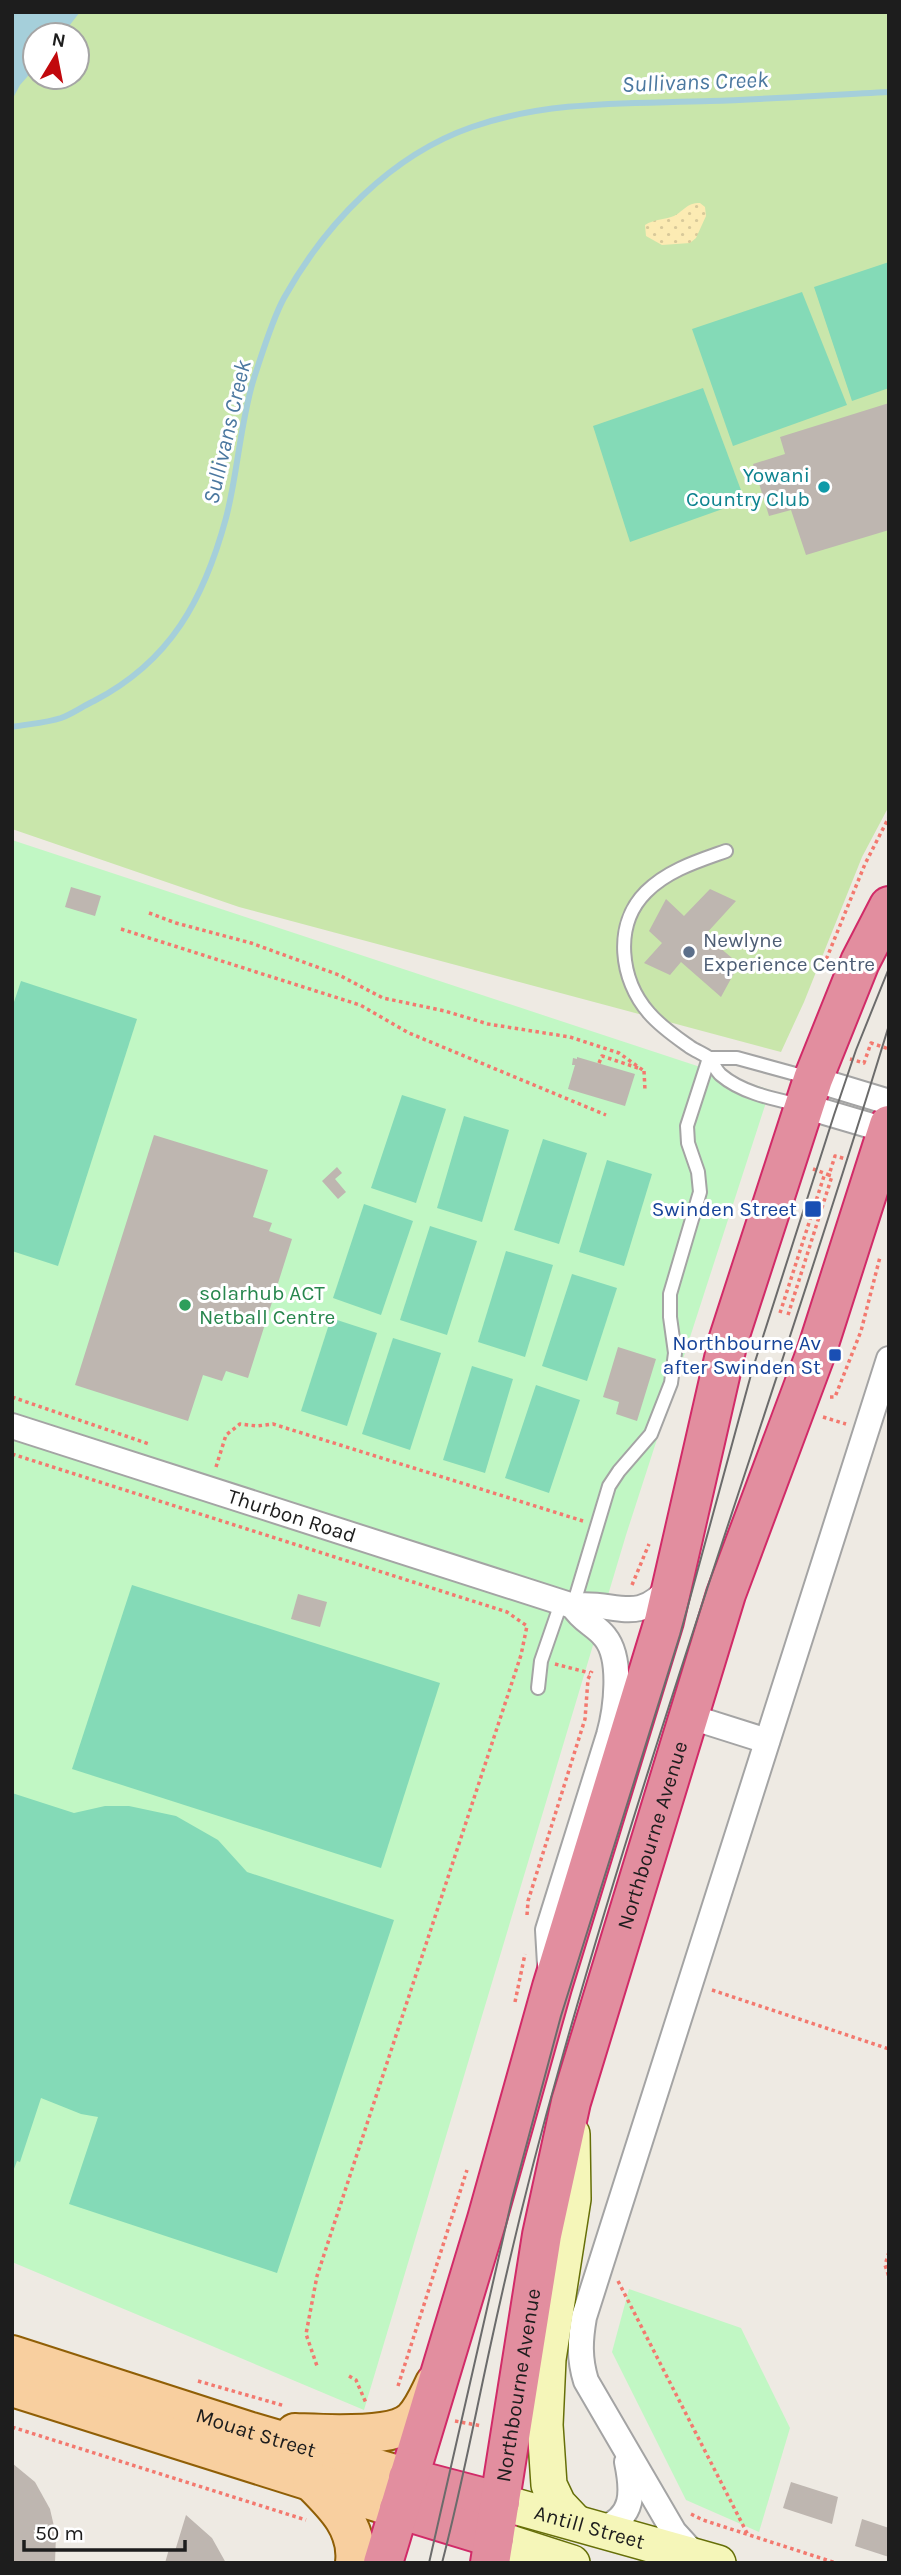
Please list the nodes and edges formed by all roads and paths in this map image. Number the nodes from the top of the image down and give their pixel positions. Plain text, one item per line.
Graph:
1 (889, 817) edge
2 (726, 851) dead end
3 (889, 905) edge
4 (149, 913) dead end
5 (121, 929) dead end
6 (818, 982) dead end
7 (709, 1058) junction
8 (599, 1063) dead end
9 (644, 1070) junction
10 (645, 1090) dead end
11 (809, 1093) junction
12 (606, 1115) dead end
13 (888, 1122) edge
14 (786, 1160) junction
15 (876, 1169) junction
16 (827, 1174) junction
17 (780, 1313) dead end
18 (788, 1315) dead end
19 (889, 1359) edge
20 (12, 1397) edge
21 (815, 1414) dead end
22 (12, 1426) edge
23 (866, 1431) junction
24 (153, 1445) dead end
25 (12, 1454) edge
26 (216, 1466) dead end
27 (596, 1525) junction
28 (675, 1578) junction
29 (567, 1605) junction
30 (590, 1673) dead end
31 (538, 1688) dead end
32 (688, 1716) junction
33 (767, 1741) junction
34 (527, 1928) dead end
35 (526, 1942) dead end
36 (552, 1987) junction
37 (703, 1987) dead end
38 (515, 2012) dead end
39 (889, 2049) edge
40 (571, 2102) junction
41 (469, 2166) dead end
42 (889, 2252) edge
43 (613, 2271) dead end
44 (889, 2277) edge
45 (12, 2355) edge
46 (317, 2366) dead end
47 (349, 2376) dead end
48 (195, 2381) dead end
49 (437, 2381) junction
50 (12, 2387) edge
51 (396, 2394) dead end
52 (294, 2408) dead end
53 (368, 2409) dead end
54 (452, 2420) dead end
55 (12, 2427) edge
56 (483, 2427) dead end
57 (251, 2432) junction
58 (623, 2448) junction
59 (310, 2481) junction
60 (404, 2494) junction
61 (682, 2508) dead end
62 (704, 2520) junction
63 (312, 2522) dead end
64 (588, 2526) junction
65 (495, 2534) edge
66 (748, 2535) junction
67 (705, 2549) edge
68 (355, 2563) edge
69 (383, 2563) edge
70 (572, 2563) edge
71 (836, 2563) edge

1 - 6 path
2 - 7 lane
3 - 11 highway
4 - 9 path
5 - 12 path
7 - 11 lane
7 - 11 lane
7 - 27 lane
8 - 9 path
9 - 10 path
11 - 13 street
11 - 14 highway
13 - 15 highway, Northbourne Avenue
14 - 16 path
14 - 28 highway
15 - 16 path
15 - 32 highway, Northbourne Avenue
16 - 17 path
16 - 18 path
19 - 23 street
20 - 24 path
21 - 23 path
22 - 29 street, Thurbon Road
23 - 33 street
25 - 46 path
26 - 27 path
27 - 29 lane
28 - 29 street, Thurbon Road
28 - 36 highway
29 - 31 lane
29 - 36 street, Thurbon Road
30 - 34 path
32 - 33 street
32 - 40 highway, Northbourne Avenue
33 - 58 street
35 - 38 path
36 - 49 highway
37 - 39 path
40 - 64 main road
40 - 65 highway, Northbourne Avenue
41 - 51 path
42 - 44 path
43 - 66 path
45 - 57 main road, Mouat Street
47 - 53 path
48 - 52 path
49 - 57 main road
49 - 60 highway
50 - 59 main road, Mouat Street
54 - 56 path
55 - 63 path
57 - 60 main road, Mouat Street
58 - 64 street
58 - 67 street
59 - 60 main road, Mouat Street
59 - 68 main road
60 - 65 highway, Mouat Street
60 - 69 highway
61 - 62 path
62 - 66 path
62 - 67 path
64 - 65 main road, Antill Street
64 - 67 main road, Antill Street
65 - 70 main road, Antill Street
66 - 71 path

